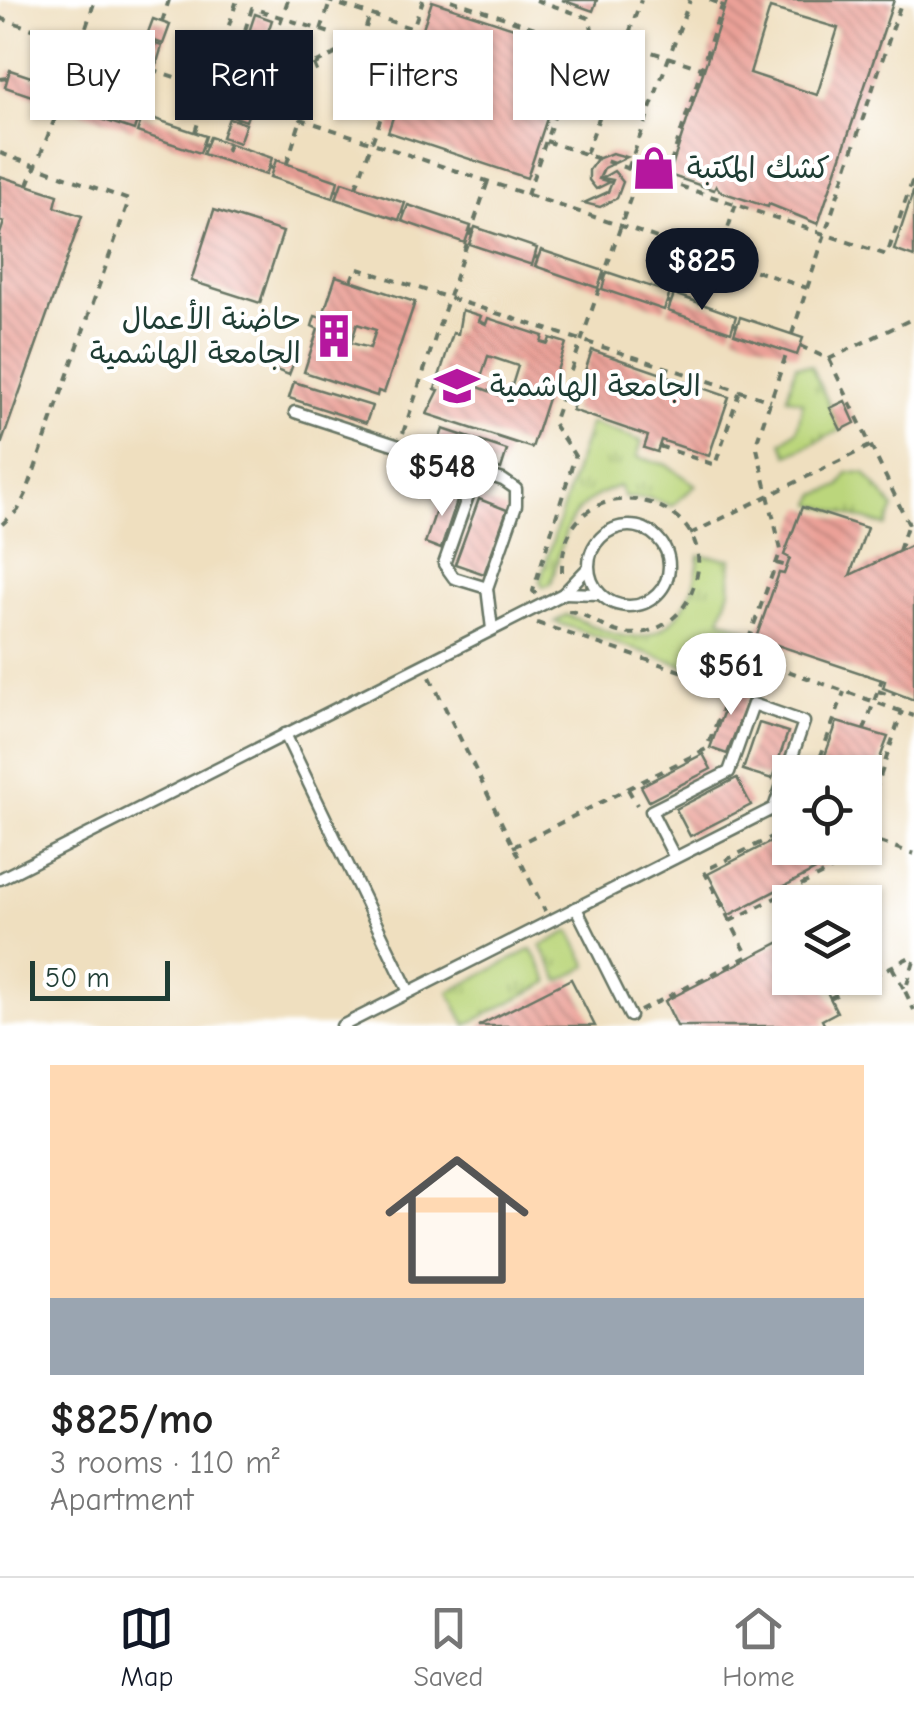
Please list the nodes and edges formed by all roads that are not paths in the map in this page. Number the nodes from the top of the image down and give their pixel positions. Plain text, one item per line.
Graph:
1 (295, 412) dead end
2 (468, 496) dead end
3 (588, 568) junction
4 (563, 587) junction
5 (487, 588) junction
6 (598, 594) junction
7 (492, 629) junction
8 (285, 734) junction
9 (675, 858) junction
10 (0, 878) edge
11 (576, 908) junction
12 (409, 992) junction
13 (630, 1016) road end
14 (342, 1026) edge

1 - 5 lane
2 - 5 lane
3 - 4 lane
3 - 6 lane
3 - 6 lane
4 - 6 lane
4 - 7 lane
5 - 7 lane
7 - 8 lane
8 - 10 lane
8 - 12 lane
9 - 9 lane
9 - 11 lane
11 - 12 lane
11 - 13 lane
12 - 14 lane

